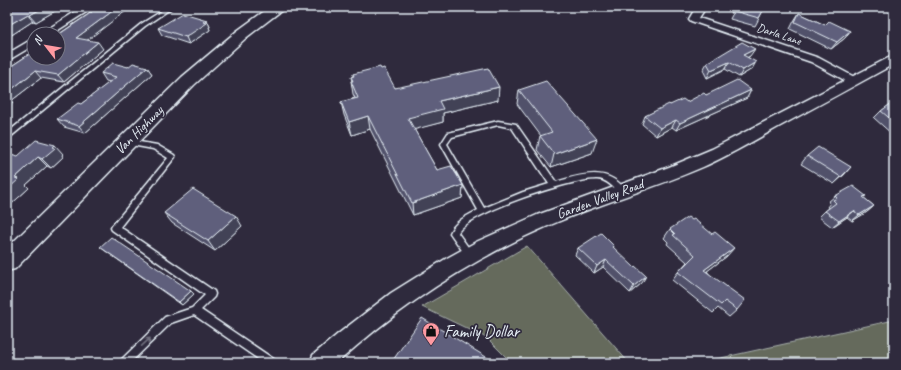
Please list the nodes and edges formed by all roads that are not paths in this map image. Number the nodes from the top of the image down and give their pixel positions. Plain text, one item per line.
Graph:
1 (89, 7) edge
2 (171, 7) edge
3 (279, 7) edge
4 (701, 7) edge
5 (58, 26) edge
6 (26, 46) edge
7 (7, 58) edge
8 (894, 59) edge
9 (854, 81) junction
10 (7, 136) edge
11 (127, 142) junction
12 (554, 185) junction
13 (622, 192) junction
14 (482, 211) junction
15 (469, 254) junction
16 (7, 262) edge
17 (195, 311) junction
18 (124, 363) edge
19 (272, 363) edge
20 (322, 363) edge

1 - 5 street
2 - 10 lane
3 - 11 main road, Van Highway
4 - 9 street, Darla Lane
6 - 7 street
8 - 9 street, Garden Valley Road
9 - 13 street, Garden Valley Road
11 - 16 main road, Van Highway
11 - 17 lane
12 - 13 lane
12 - 14 lane
12 - 14 lane
13 - 15 street, Garden Valley Road
14 - 15 lane
15 - 20 street, Garden Valley Road
18 -> 17 lane
17 - 19 lane

